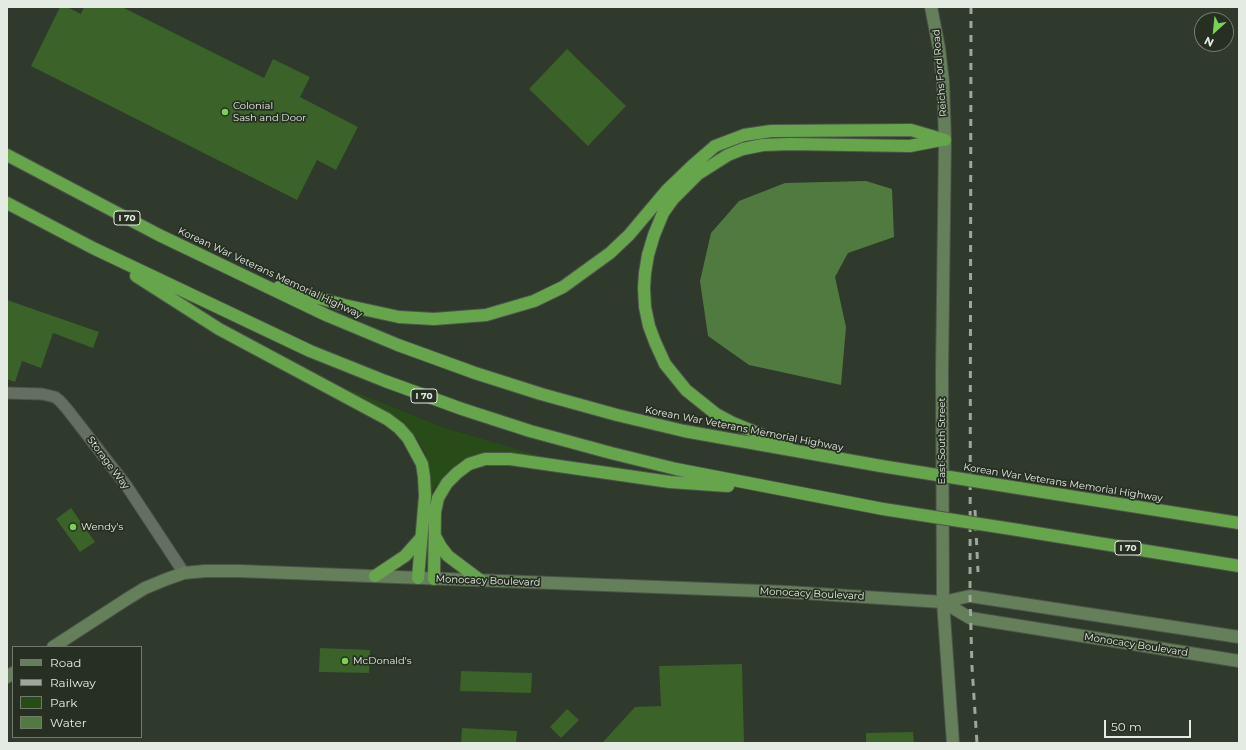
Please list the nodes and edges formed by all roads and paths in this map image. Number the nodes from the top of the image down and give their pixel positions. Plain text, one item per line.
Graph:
1 (931, 7) edge
2 (945, 140) junction
3 (7, 155) edge
4 (7, 203) edge
5 (93, 248) junction
6 (248, 278) junction
7 (7, 393) edge
8 (810, 455) junction
9 (775, 489) junction
10 (1239, 523) edge
11 (434, 535) junction
12 (421, 538) junction
13 (1239, 566) edge
14 (184, 573) junction
15 (375, 576) junction
16 (418, 578) junction
17 (434, 579) junction
18 (480, 580) junction
19 (943, 602) junction
20 (1239, 637) edge
21 (55, 646) edge
22 (1239, 661) edge
23 (953, 743) edge

1 - 2 main road, Reichs Ford Road
2 - 6 highway
2 - 8 highway
2 - 19 main road, East South Street
3 - 6 highway, Korean War Veterans Memorial Highway / I 70
4 - 5 highway, I 70
5 - 9 highway, I 70
5 - 12 highway
6 - 8 highway, Korean War Veterans Memorial Highway / I 70
7 - 14 street, Storage Way
8 - 10 highway, Korean War Veterans Memorial Highway / I 70, bridge
9 - 11 highway
9 - 13 highway, I 70, bridge
11 - 17 highway
11 - 18 highway
12 - 15 highway
12 - 16 highway
14 - 15 main road, Monocacy Boulevard
14 - 21 main road, Monocacy Boulevard
15 - 16 main road, Monocacy Boulevard
16 - 17 main road, Monocacy Boulevard
17 - 18 main road, Monocacy Boulevard
18 - 19 main road, Monocacy Boulevard
19 - 20 main road, Monocacy Boulevard
19 - 22 main road, Monocacy Boulevard
19 - 23 main road, East South Street

